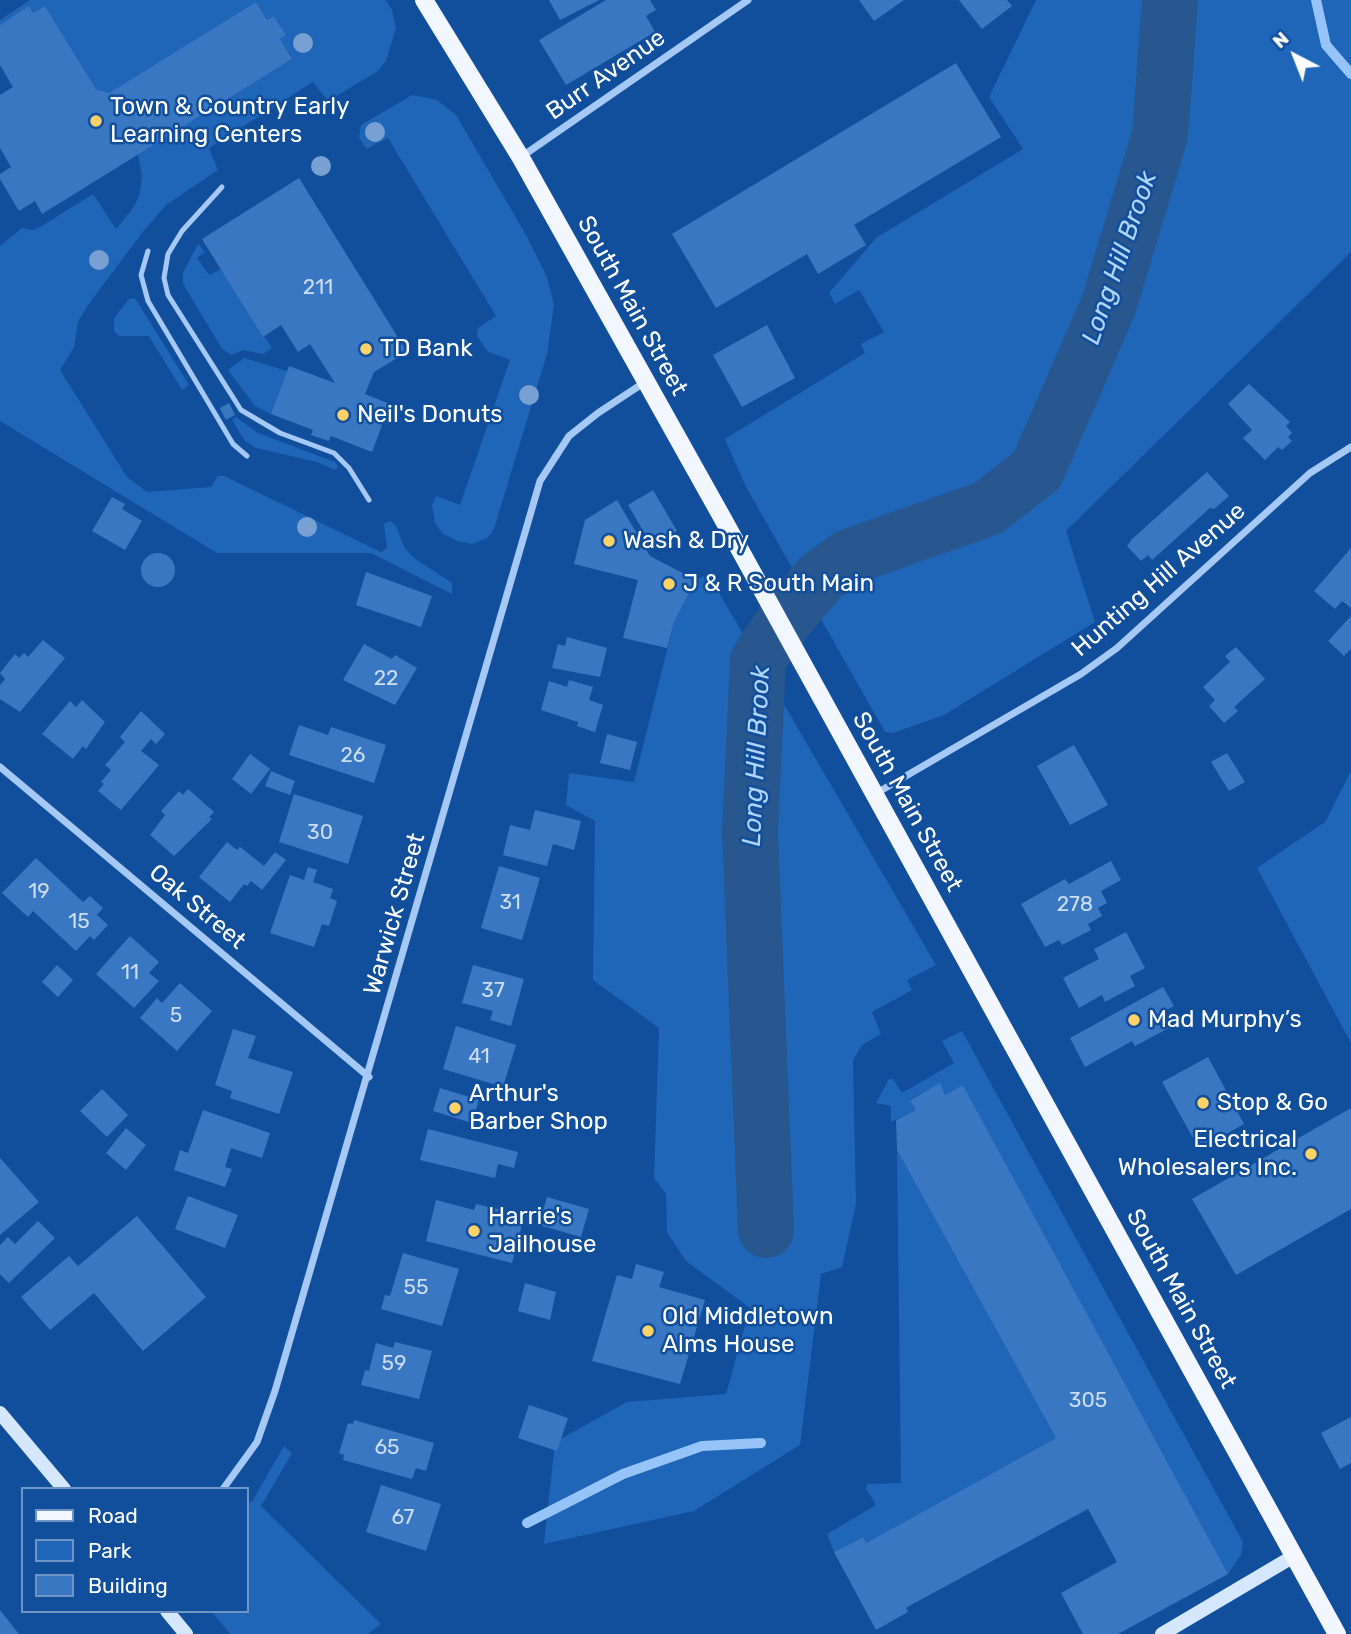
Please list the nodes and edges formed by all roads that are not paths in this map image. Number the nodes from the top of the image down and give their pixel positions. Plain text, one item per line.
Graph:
1 (424, 0) edge
2 (748, 0) edge
3 (521, 158) junction
4 (222, 187) dead end
5 (148, 251) dead end
6 (645, 382) junction
7 (1351, 447) edge
8 (247, 456) dead end
9 (369, 500) dead end
10 (0, 767) edge
11 (875, 794) junction
12 (369, 1077) junction
13 (0, 1413) edge
14 (62, 1487) edge
15 (224, 1487) edge
16 (1294, 1556) junction
17 (169, 1613) edge
18 (186, 1634) edge
19 (1162, 1634) edge
20 (1337, 1634) edge

1 - 3 main road, South Main Street
2 - 3 street, Burr Avenue
3 - 6 main road, South Main Street
4 - 9 lane
5 - 8 lane
6 - 11 main road, South Main Street
6 - 12 street, Warwick Street
7 - 11 street, Hunting Hill Avenue
10 - 12 street, Oak Street
11 - 16 main road, South Main Street
12 - 15 street, Warwick Street
13 - 14 street
16 - 19 street
16 - 20 main road, South Main Street
17 - 18 street

